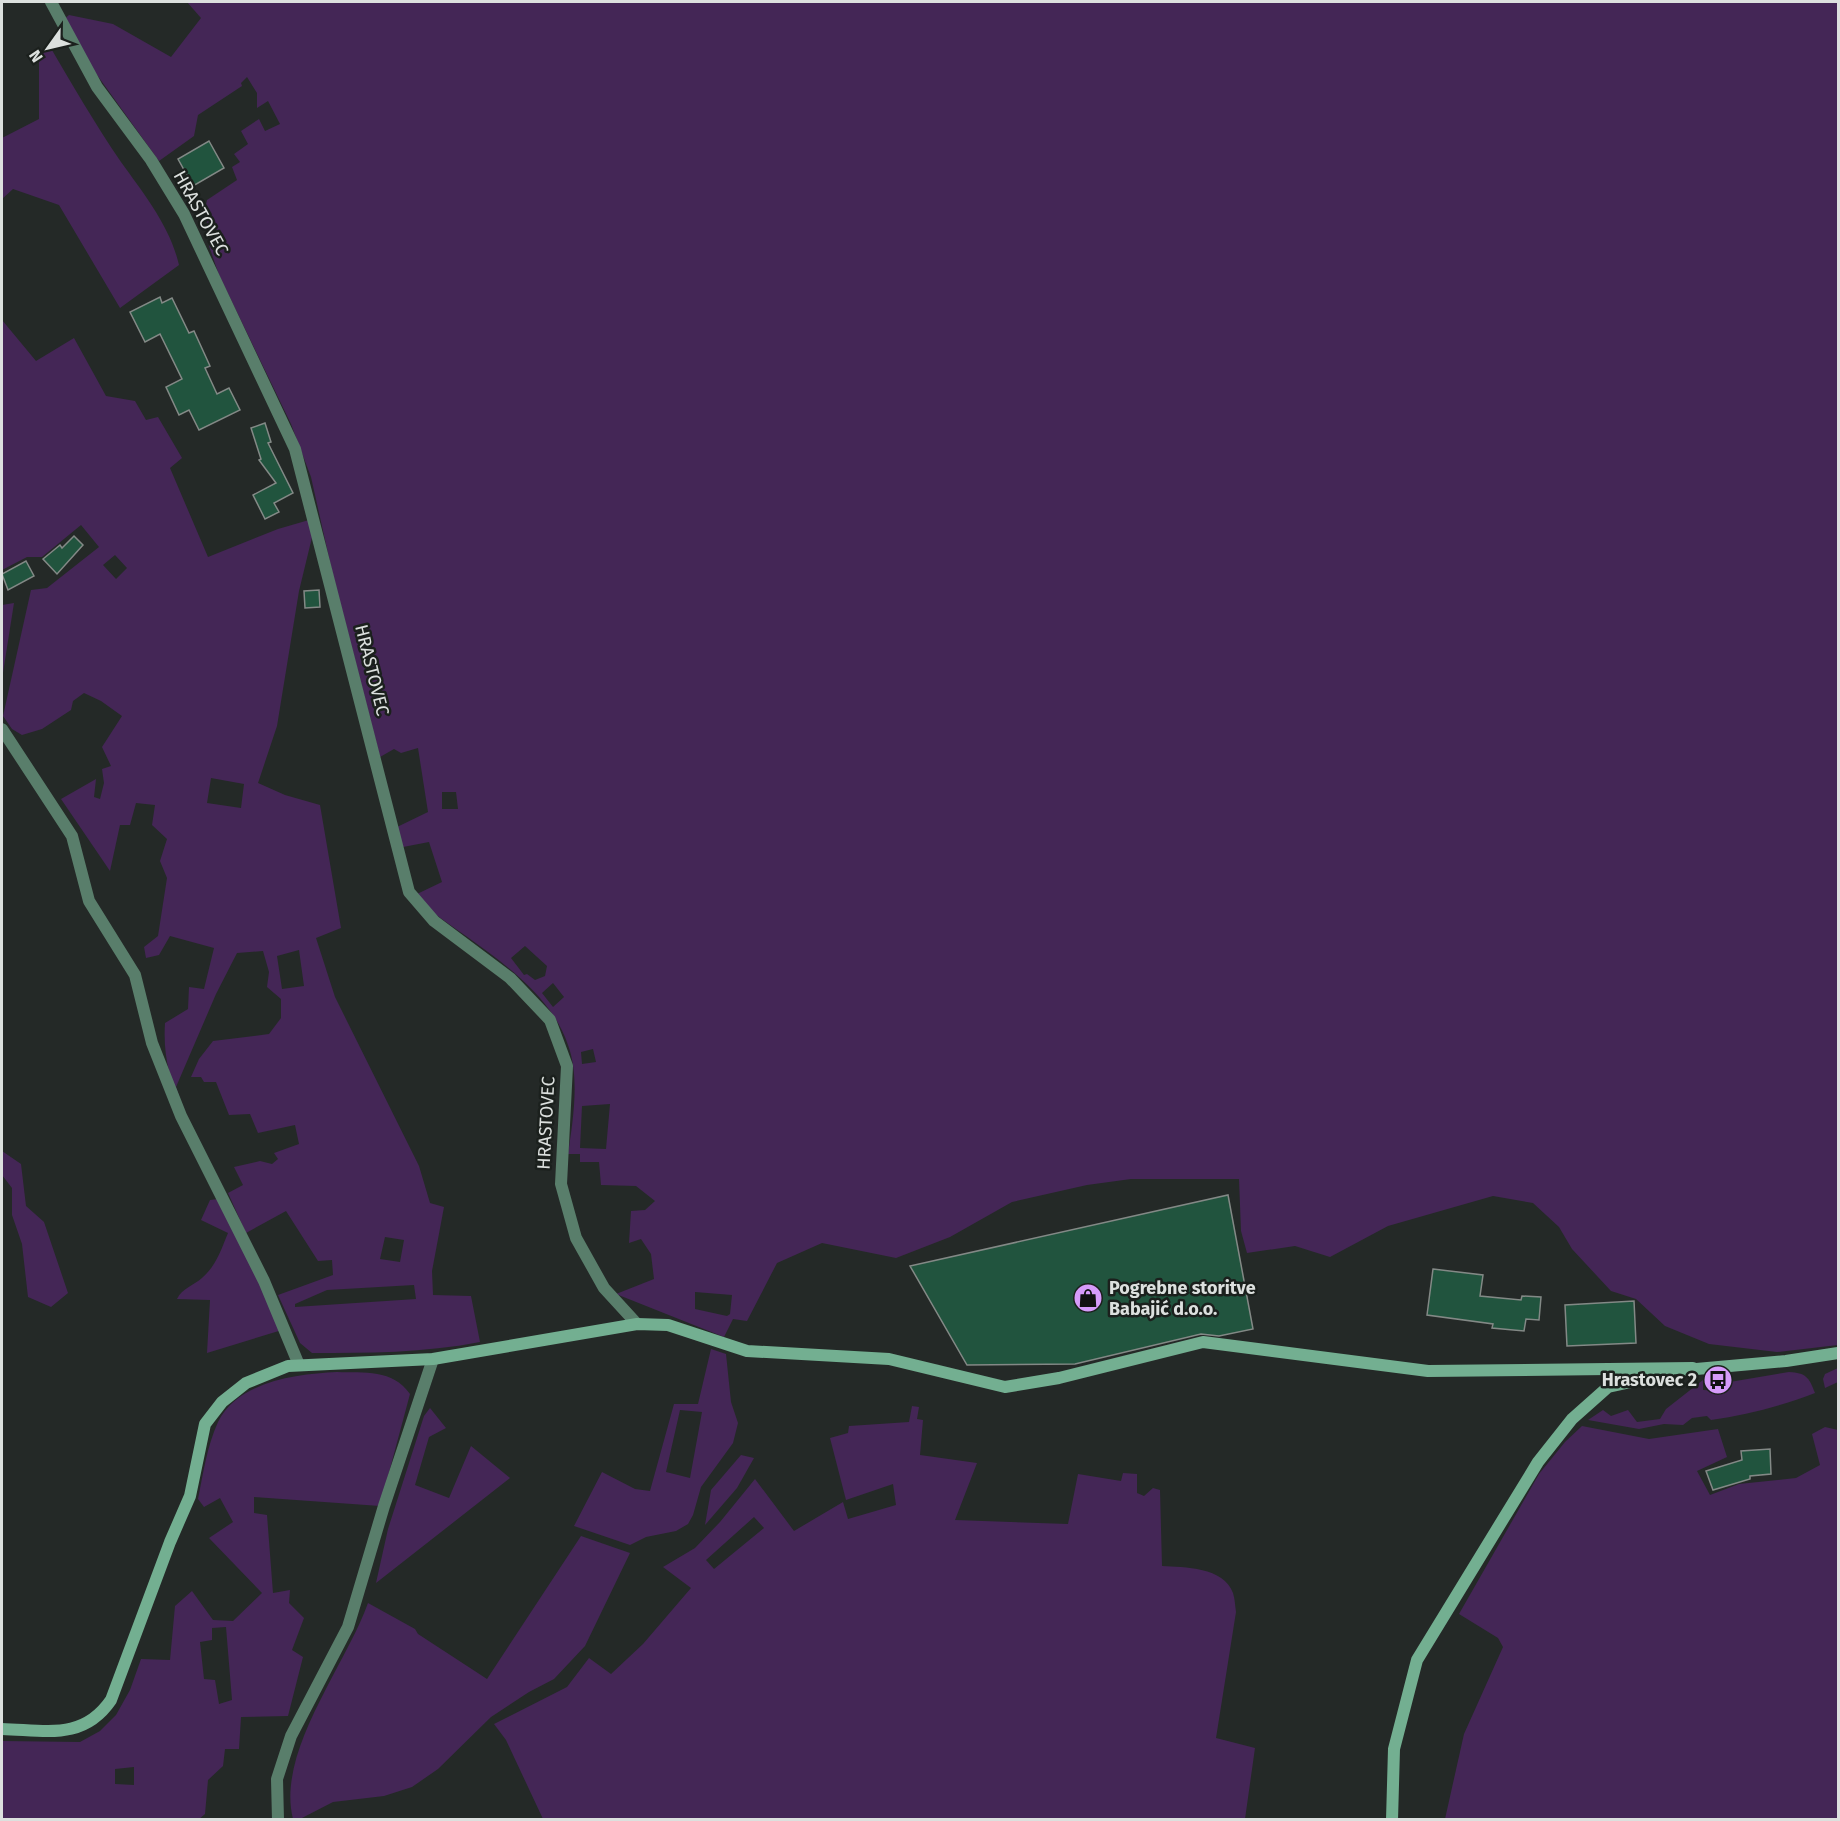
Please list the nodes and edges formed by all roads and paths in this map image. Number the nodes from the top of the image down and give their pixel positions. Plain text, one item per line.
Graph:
1 (51, 2) edge
2 (2, 729) edge
3 (637, 1324) junction
4 (1839, 1353) edge
5 (434, 1359) junction
6 (299, 1365) junction
7 (1693, 1368) junction
8 (2, 1729) edge
9 (278, 1820) edge
10 (1392, 1820) edge

1 - 3 street, HRASTOVEC
2 - 6 street
3 - 5 street
3 - 7 street
4 - 7 street
5 - 6 street
5 - 9 street
6 - 8 street
7 - 10 street

